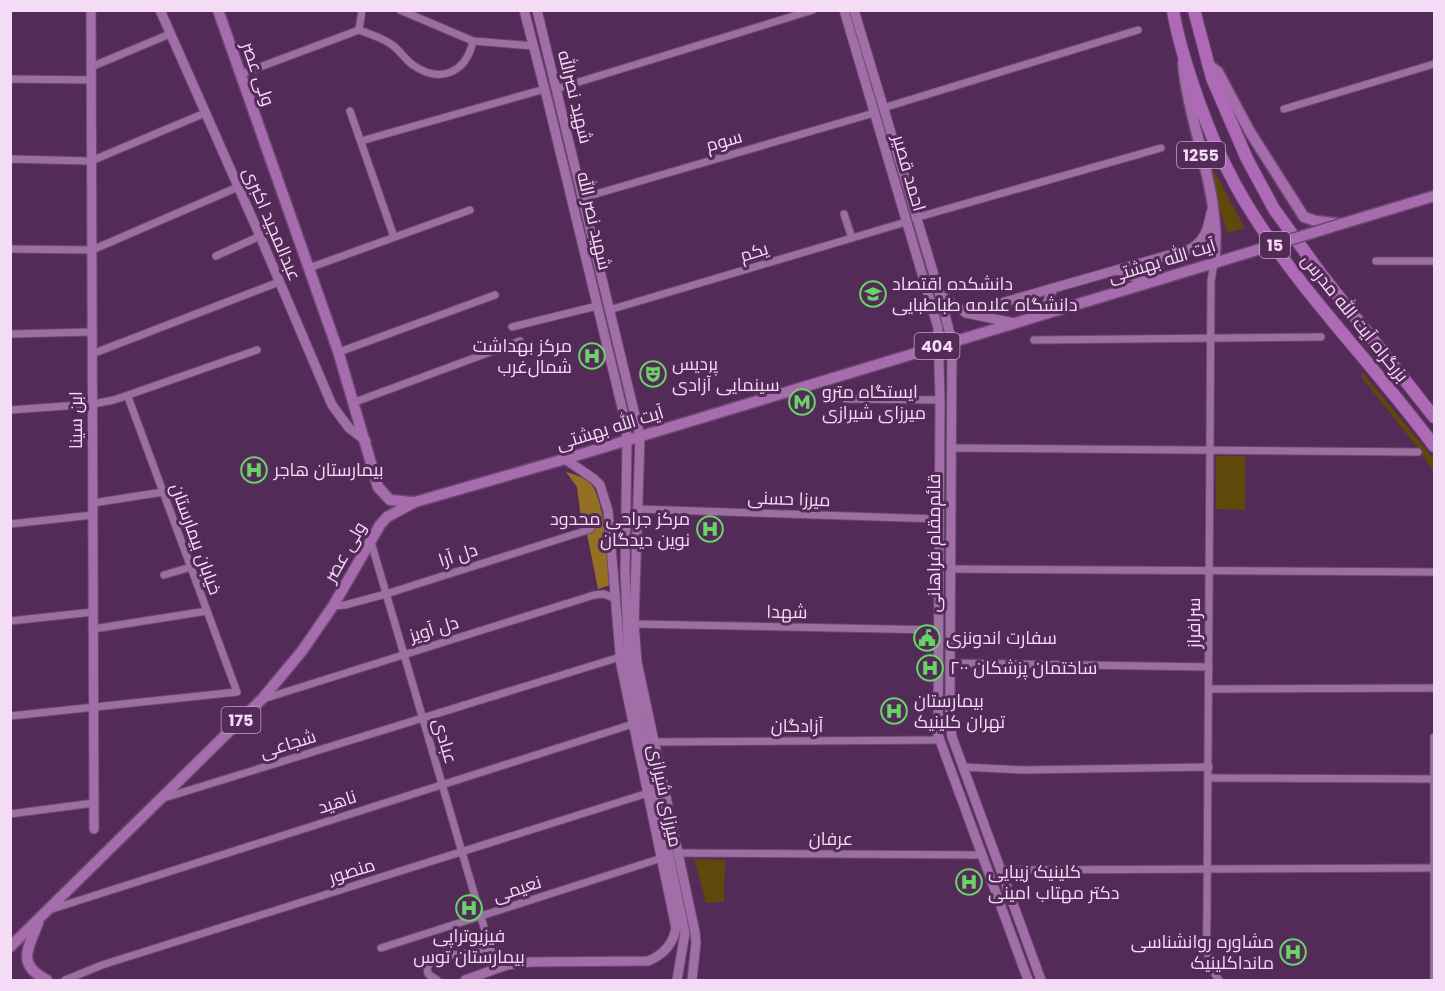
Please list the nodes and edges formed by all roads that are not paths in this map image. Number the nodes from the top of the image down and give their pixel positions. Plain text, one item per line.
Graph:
1 (91, 10) edge
2 (160, 10) edge
3 (218, 10) edge
4 (362, 10) edge
5 (400, 10) edge
6 (524, 10) edge
7 (537, 10) edge
8 (813, 10) edge
9 (844, 10) edge
10 (854, 10) edge
11 (1173, 10) edge
12 (1194, 10) edge
13 (359, 30) junction
14 (1138, 30) dead end
15 (170, 34) junction
16 (473, 41) junction
17 (534, 46) junction
18 (1181, 48) junction
19 (1207, 63) junction
20 (1434, 64) edge
21 (91, 67) junction
22 (241, 74) junction
23 (10, 79) edge
24 (91, 80) junction
25 (545, 89) junction
26 (556, 89) junction
27 (1284, 109) dead end
28 (878, 110) junction
29 (351, 111) dead end
30 (206, 113) junction
31 (361, 141) junction
32 (1161, 147) dead end
33 (10, 159) edge
34 (91, 161) junction
35 (238, 187) junction
36 (1434, 196) edge
37 (582, 198) junction
38 (1212, 201) junction
39 (471, 210) dead end
40 (844, 214) dead end
41 (911, 220) junction
42 (1341, 224) junction
43 (260, 236) junction
44 (394, 237) junction
45 (852, 238) junction
46 (594, 247) junction
47 (10, 249) edge
48 (92, 250) junction
49 (584, 250) junction
50 (216, 256) dead end
51 (1376, 261) dead end
52 (1434, 261) edge
53 (1214, 263) junction
54 (309, 268) junction
55 (1118, 270) junction
56 (279, 282) junction
57 (1148, 283) junction
58 (1053, 288) junction
59 (495, 295) dead end
60 (940, 295) junction
61 (597, 306) junction
62 (609, 310) junction
63 (966, 313) junction
64 (1043, 314) junction
65 (1014, 323) junction
66 (512, 327) dead end
67 (92, 332) junction
68 (10, 334) edge
69 (1321, 337) dead end
70 (1211, 338) junction
71 (1034, 340) dead end
72 (520, 341) dead end
73 (952, 342) junction
74 (940, 345) junction
75 (257, 350) dead end
76 (339, 352) junction
77 (92, 354) junction
78 (128, 397) junction
79 (846, 399) dead end
80 (940, 400) junction
81 (355, 402) junction
82 (93, 404) junction
83 (10, 410) edge
84 (1434, 417) edge
85 (640, 436) junction
86 (627, 440) junction
87 (366, 441) junction
88 (1434, 446) edge
89 (950, 448) junction
90 (1210, 450) junction
91 (1418, 452) dead end
92 (565, 459) junction
93 (163, 492) junction
94 (415, 502) junction
95 (93, 503) junction
96 (637, 509) junction
97 (93, 515) junction
98 (939, 519) junction
99 (10, 524) edge
100 (591, 529) dead end
101 (370, 540) junction
102 (191, 567) junction
103 (951, 569) junction
104 (1210, 570) junction
105 (1434, 572) edge
106 (164, 574) dead end
107 (386, 594) junction
108 (616, 599) junction
109 (333, 606) junction
110 (93, 612) junction
111 (207, 612) junction
112 (10, 621) edge
113 (634, 624) junction
114 (93, 629) junction
115 (938, 630) junction
116 (404, 654) junction
117 (620, 657) junction
118 (950, 663) junction
119 (1209, 667) junction
120 (1434, 688) edge
121 (1209, 689) junction
122 (262, 699) junction
123 (94, 707) junction
124 (10, 716) edge
125 (423, 718) junction
126 (633, 724) junction
127 (1434, 737) edge
128 (939, 740) junction
129 (654, 742) junction
130 (963, 767) junction
131 (1209, 767) junction
132 (1208, 778) junction
133 (1434, 779) edge
134 (442, 784) junction
135 (1434, 791) edge
136 (648, 793) junction
137 (161, 798) junction
138 (94, 803) junction
139 (10, 814) edge
140 (94, 829) dead end
141 (462, 852) junction
142 (679, 853) junction
143 (982, 855) junction
144 (662, 858) junction
145 (1208, 868) junction
146 (1434, 868) edge
147 (1001, 870) junction
148 (1434, 879) edge
149 (50, 909) junction
150 (481, 916) junction
151 (39, 920) junction
152 (10, 947) edge
153 (381, 948) dead end
154 (47, 981) edge
155 (65, 981) edge
156 (437, 981) edge
157 (465, 981) edge
158 (677, 981) edge
159 (692, 981) edge
160 (1028, 981) edge
161 (1041, 981) edge
162 (1219, 981) edge
163 (1434, 981) edge

1 - 21 main road, ابن سینا
2 - 15 main road, عبدالمجید اکبری
3 - 22 main road, ولی عصر
4 - 13 street
5 - 16 street
6 - 17 main road, شهید نصر الله
7 - 26 main road, شهید نصرالله
8 - 26 street
9 - 28 main road, احمد قصیر
10 - 28 main road, احمد قصیر
11 - 18 highway, بزرگراه آیت الله مدرس / 15
12 - 19 highway, بزرگراه آیت الله مدرس / 15
13 - 16 street
13 - 22 street
14 - 28 street, سوم
15 - 21 street
15 - 30 main road, عبدالمجید اکبری
16 - 17 street
17 - 25 main road, شهید نصر الله
18 - 38 main road, 1255
18 - 88 highway, بزرگراه آیت الله مدرس / 15
19 - 42 main road
19 - 84 highway, بزرگراه آیت الله مدرس / 15
20 - 27 street
21 - 24 main road, ابن سینا
22 - 54 main road, ولی عصر
23 - 24 street
24 - 34 main road, ابن سینا
25 - 31 street
25 - 49 main road, شهید نصر الله
26 - 37 main road, شهید نصرالله
28 - 37 street, سوم
28 - 41 main road, احمد قصیر
29 - 31 street
30 - 34 street
30 - 35 main road, عبدالمجید اکبری
31 - 44 street
32 - 41 street, یکم
33 - 34 street
34 - 48 main road, ابن سینا
35 - 43 main road, عبدالمجید اکبری
35 - 48 street
36 - 42 main road, آیت الله بهشتی / 404
37 - 46 main road, شهید نصرالله
38 - 53 main road, 1255
38 - 55 main road
39 - 44 street
40 - 45 street
41 - 45 street, یکم
41 - 60 main road, احمد قصیر
41 - 74 main road, احمد قصیر
42 - 53 main road, آیت الله بهشتی / 404, bridge
43 - 50 street
43 - 56 main road, عبدالمجید اکبری
44 - 54 street
45 - 62 street, یکم
46 - 49 main road
46 - 62 main road, شهید نصرالله
47 - 48 street
48 - 67 main road, ابن سینا
49 - 61 main road, شهید نصر الله
51 - 52 street
53 - 57 main road, آیت الله بهشتی / 404
53 - 70 street, سرافراز / 1255
54 - 76 main road, ولی عصر
55 - 57 main road
55 - 58 main road
56 - 77 street
56 - 87 main road, عبدالمجید اکبری
57 - 64 main road, آیت الله بهشتی / 404
58 - 63 main road
58 - 64 main road
59 - 76 street
60 - 63 main road
60 - 73 main road, احمد قصیر
61 - 66 street
61 - 86 main road, شهید نصر الله
62 - 85 main road, شهید نصرالله
63 - 65 main road
64 - 65 main road, آیت الله بهشتی / 404
65 - 73 main road, آیت الله بهشتی / 404
67 - 68 street
67 - 77 main road, ابن سینا
69 - 70 street
70 - 71 street
70 - 90 street, سرافراز / 1255
72 - 81 street
73 - 74 main road, آیت الله بهشتی / 404
73 - 89 main road, قائم‌مقام فراهانی
74 - 80 main road, قائم‌مقام فراهانی
74 - 85 main road, آیت الله بهشتی / 404
75 - 78 street
76 - 81 main road, ولی عصر
77 - 82 main road, ابن سینا
78 - 82 street
78 - 93 street, خیابان بیمارستان
79 - 80 street
80 - 98 main road, قائم‌مقام فراهانی
81 - 87 main road, ولی عصر
82 - 83 street
82 - 95 main road, ابن سینا
85 - 86 main road, آیت الله بهشتی / 404
85 - 96 main road, میرزای شیرازی
86 - 92 main road, آیت الله بهشتی / 404
86 - 158 main road, میرزای شیرازی
87 - 94 main road, ولی عصر
89 - 90 street
89 - 103 main road, قائم‌مقام فراهانی
90 - 91 street
90 - 104 street, سرافراز / 1255
92 - 94 main road, آیت الله بهشتی / 404
92 - 108 main road, میرزای شیرازی
93 - 95 street
93 - 102 street, خیابان بیمارستان
94 - 101 main road, ولی عصر / 175
95 - 97 main road, ابن سینا
96 - 98 street, میرزا حسنی
96 - 113 main road, میرزای شیرازی
97 - 99 street
97 - 110 main road, ابن سینا
98 - 115 main road, قائم‌مقام فراهانی
100 - 107 street, دل آرا
101 - 107 street, عبادی
101 - 109 main road, ولی عصر / 175
102 - 106 street
102 - 111 street, خیابان بیمارستان
103 - 104 street
103 - 118 main road, قائم‌مقام فراهانی
104 - 105 street
104 - 119 street, سرافراز / 1255
107 - 109 street, دل آرا
107 - 116 street, عبادی
108 - 116 street, دل آویز
108 - 117 main road, میرزای شیرازی
109 - 122 main road, ولی عصر / 175
110 - 112 street
110 - 114 main road, ابن سینا
111 - 114 street
111 - 123 street, خیابان بیمارستان
113 - 115 street, شهدا
113 - 129 main road, میرزای شیرازی
114 - 123 main road, ابن سینا
115 - 128 main road, قائم‌مقام فراهانی
116 - 122 street, دل آویز
116 - 125 street, عبادی
117 - 125 street, شجاعی
117 - 126 main road, میرزای شیرازی
118 - 119 street
118 - 130 main road, قائم‌مقام فراهانی
119 - 121 street, سرافراز / 1255
120 - 121 street
121 - 131 street, سرافراز / 1255
122 - 137 main road, ولی عصر / 175
123 - 124 street
123 - 138 main road, ابن سینا
125 - 134 street, عبادی
125 - 137 street, شجاعی
126 - 134 street, ناهید
126 - 136 main road, میرزای شیرازی
127 - 133 street
128 - 129 street, آزادگان
128 - 143 main road, قائم‌مقام فراهانی
129 - 142 main road, میرزای شیرازی
130 - 131 street
130 - 147 main road, قائم‌مقام فراهانی
131 - 132 street, سرافراز / 1255
132 - 133 street
132 - 145 street, سرافراز / 1255
133 - 135 street
134 - 141 street, عبادی
134 - 149 street, ناهید
135 - 146 street
136 - 141 street, منصور
136 - 144 main road, میرزای شیرازی
137 - 149 main road, ولی عصر / 175
138 - 139 street
138 - 140 main road, ابن سینا
141 - 150 street, عبادی
141 - 155 street, منصور
142 - 143 street, عرفان
142 - 159 main road, میرزای شیرازی
143 - 160 main road, قائم‌مقام فراهانی
144 - 150 street, نعیمی
144 - 157 main road, میرزای شیرازی
145 - 146 street
145 - 147 street
145 - 162 street, سرافراز / 1255
146 - 148 street
147 - 161 main road, قائم‌مقام فراهانی
148 - 163 street
149 - 151 main road, ولی عصر / 175
150 - 153 street, نعیمی
150 - 156 street, عبادی
151 - 152 main road, ولی عصر / 175
151 - 154 main road

